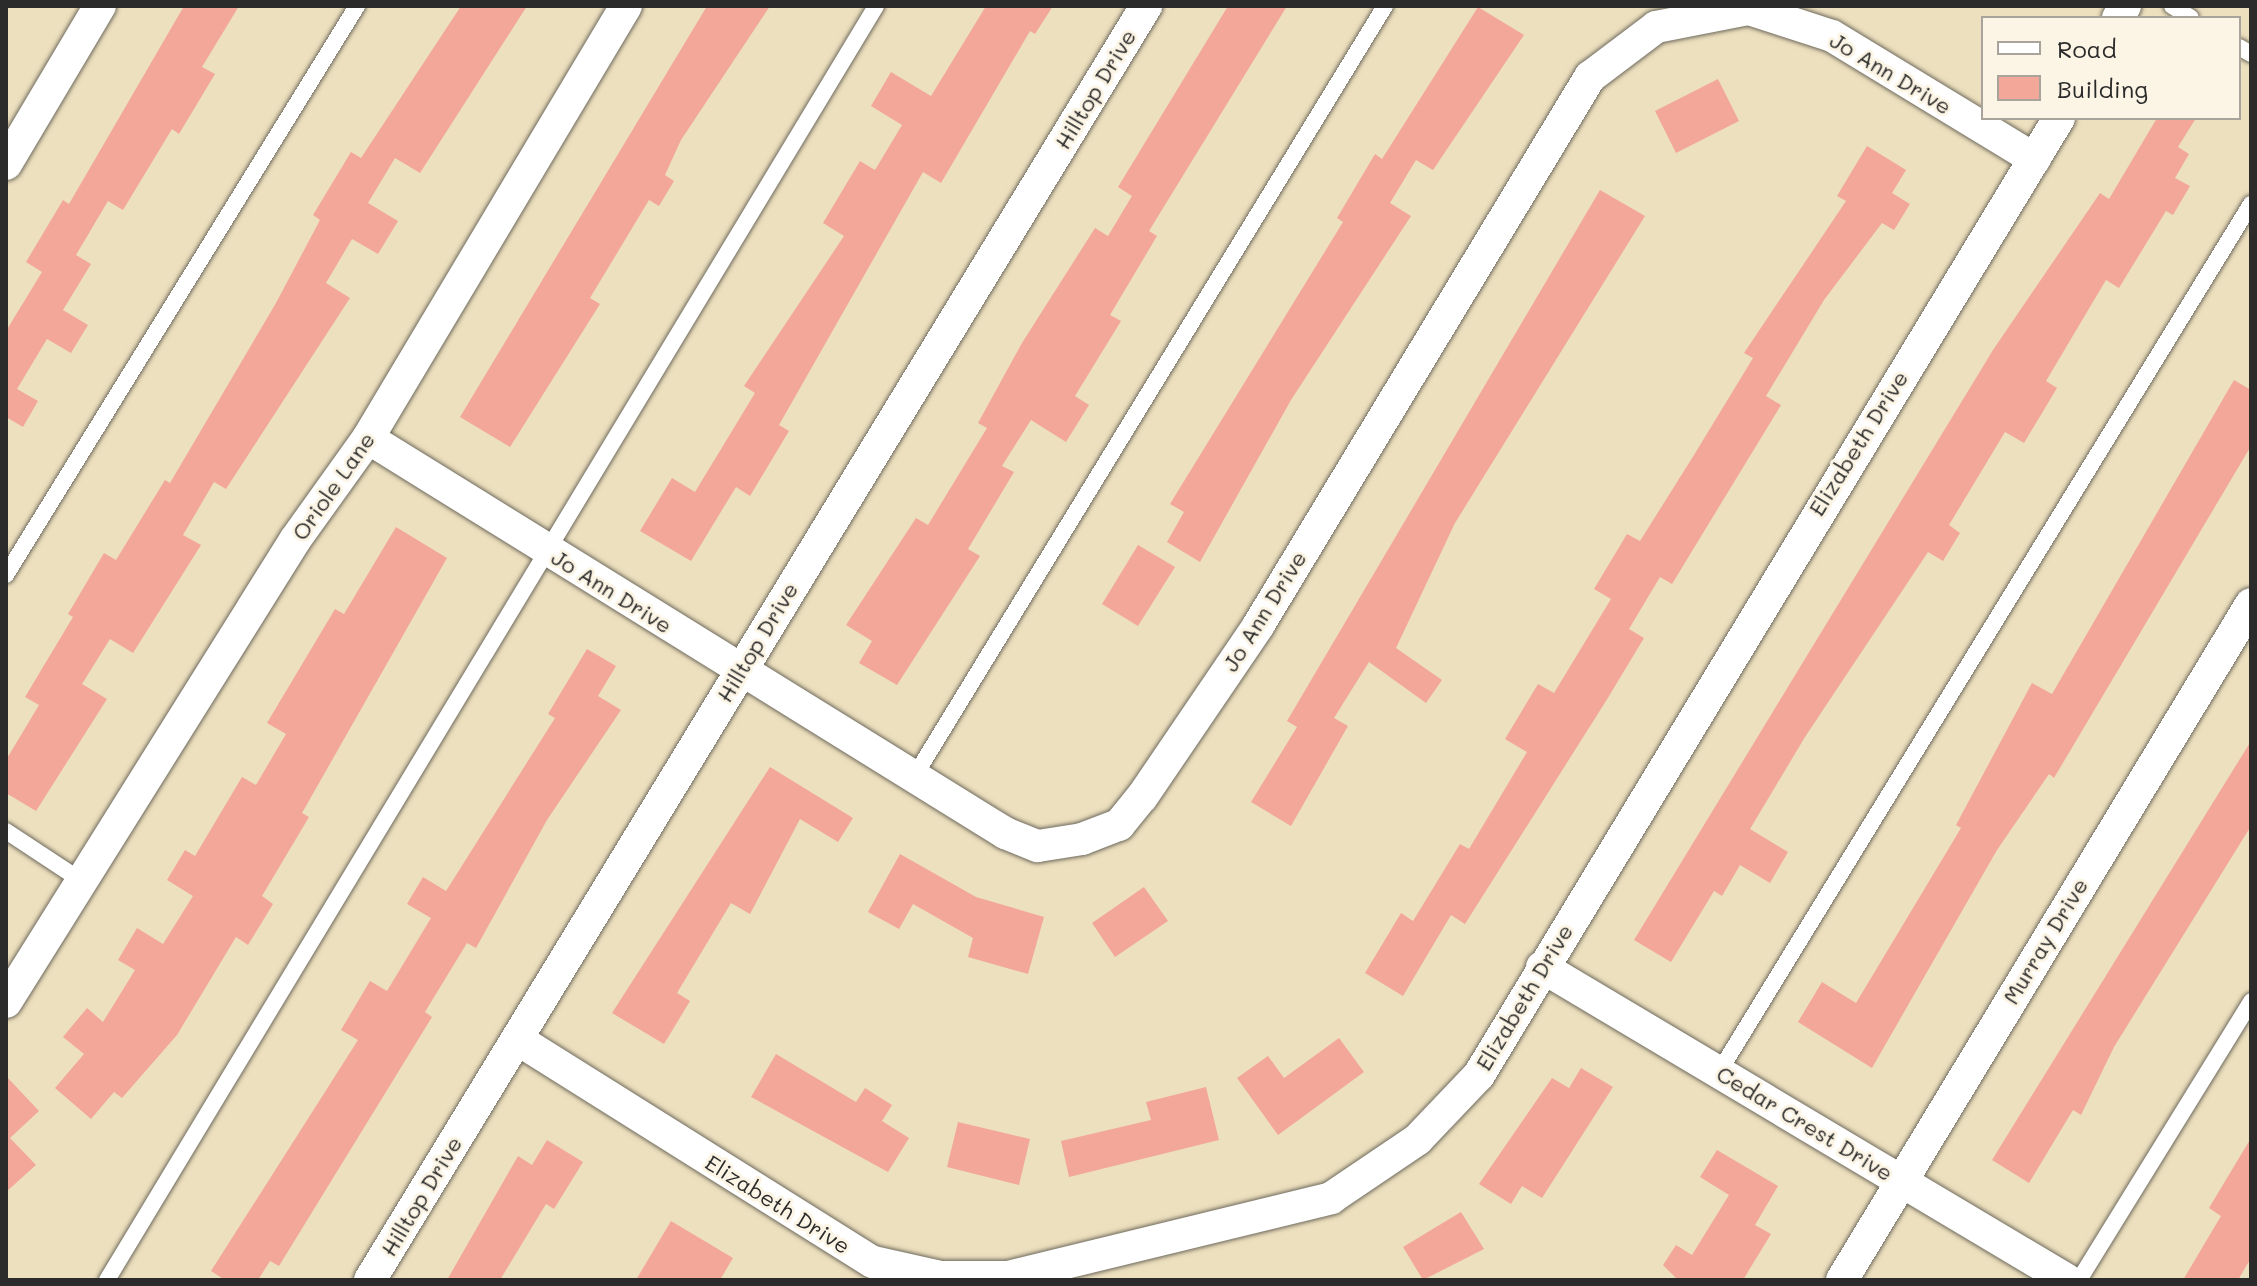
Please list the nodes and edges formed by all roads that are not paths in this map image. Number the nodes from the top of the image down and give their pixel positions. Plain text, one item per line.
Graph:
1 (100, 6) edge
2 (357, 6) edge
3 (626, 6) edge
4 (876, 6) edge
5 (1146, 6) edge
6 (1385, 6) edge
7 (2058, 120) edge
8 (2034, 159) junction
9 (6, 164) edge
10 (2251, 204) edge
11 (368, 438) junction
12 (546, 550) junction
13 (6, 575) edge
14 (2251, 604) edge
15 (739, 670) junction
16 (914, 777) junction
17 (6, 831) edge
18 (85, 884) junction
19 (1542, 967) junction
20 (2251, 1001) edge
21 (6, 1002) edge
22 (517, 1039) junction
23 (1719, 1072) junction
24 (1902, 1180) junction
25 (107, 1280) edge
26 (370, 1280) edge
27 (1842, 1280) edge
28 (2067, 1280) edge
29 (2079, 1280) edge

1 - 9 street
2 - 13 lane
3 - 11 street, Oriole Lane
4 - 12 lane
5 - 15 street, Hilltop Drive
6 - 16 lane
7 - 8 street, Elizabeth Drive
8 - 16 street, Jo Ann Drive
8 - 19 street, Elizabeth Drive
10 - 23 lane
11 - 12 street, Jo Ann Drive
11 - 18 street, Oriole Lane
12 - 15 street, Jo Ann Drive
12 - 25 lane
14 - 24 street, Murray Drive
15 - 16 street, Jo Ann Drive
15 - 22 street, Hilltop Drive
17 - 18 lane
18 - 21 street, Oriole Lane
19 - 22 street, Elizabeth Drive
19 - 23 street, Cedar Crest Drive
20 - 29 lane
22 - 26 street, Hilltop Drive
23 - 24 street, Cedar Crest Drive
24 - 27 street, Murray Drive
24 - 28 street, Cedar Crest Drive

